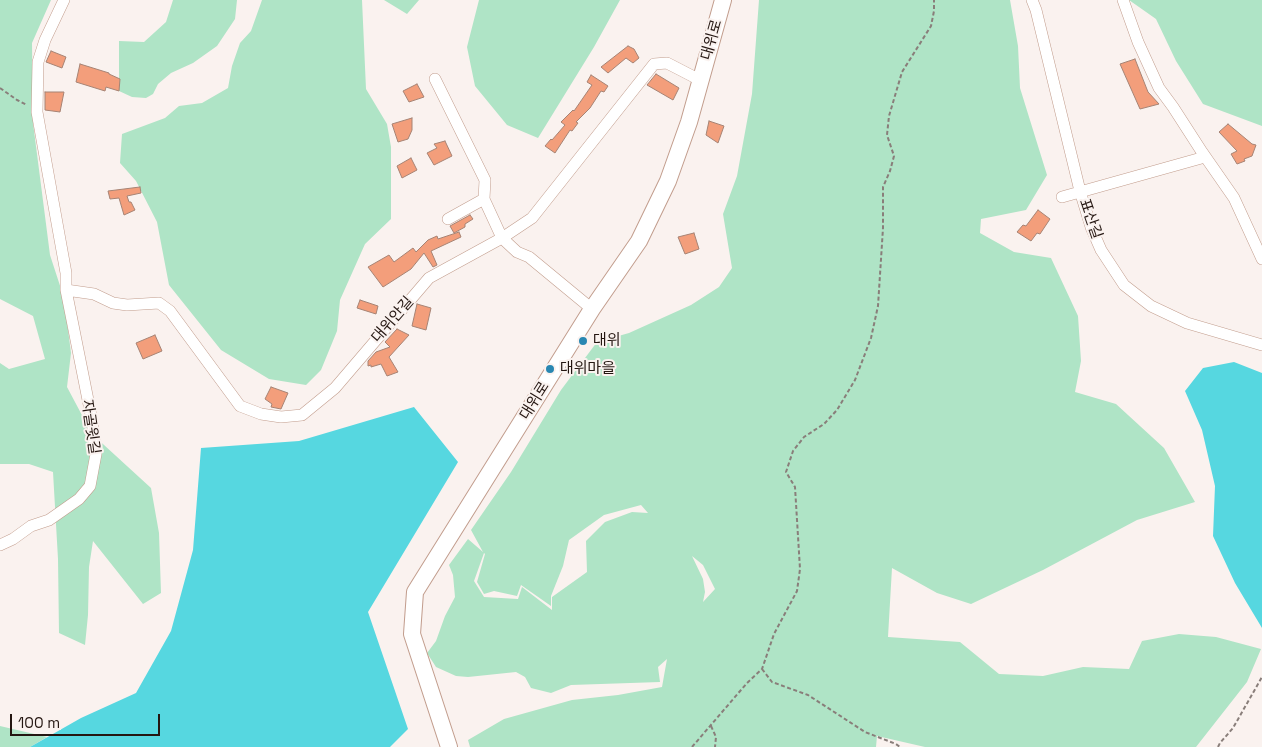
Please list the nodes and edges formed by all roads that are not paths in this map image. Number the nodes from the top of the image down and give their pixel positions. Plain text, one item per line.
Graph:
1 (64, 0) edge
2 (723, 0) edge
3 (1032, 0) edge
4 (1123, 0) edge
5 (435, 79) dead end
6 (700, 80) junction
7 (1205, 157) junction
8 (1080, 192) junction
9 (1062, 197) dead end
10 (484, 199) junction
11 (448, 219) dead end
12 (502, 238) junction
13 (1262, 259) edge
14 (66, 290) junction
15 (592, 309) junction
16 (1262, 346) edge
17 (0, 545) edge
18 (449, 747) edge

1 - 14 street, 자골윗길
2 - 6 main road, 대위로
3 - 8 street, 표산길
4 - 7 street
5 - 10 street
6 - 12 street, 대위안길
6 - 15 main road, 대위로
7 - 8 street
7 - 13 street
8 - 9 street
8 - 16 street, 표산길
10 - 11 street
10 - 12 street
12 - 14 street, 대위안길
12 - 15 street
14 - 17 street, 자골윗길
15 - 18 main road, 대위로

